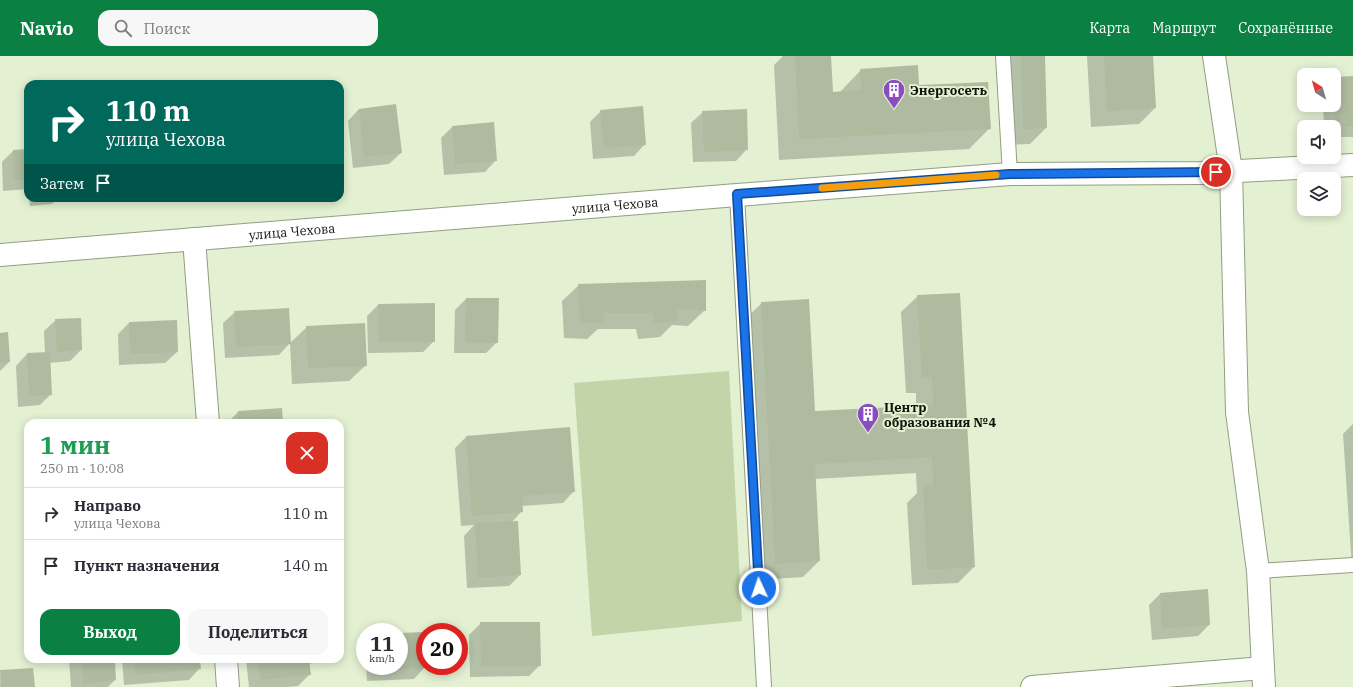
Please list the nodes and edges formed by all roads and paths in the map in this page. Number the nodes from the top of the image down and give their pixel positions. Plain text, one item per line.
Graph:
1 (1003, 56) edge
2 (1214, 56) edge
3 (1353, 165) edge
4 (1230, 171) junction
5 (1010, 174) junction
6 (737, 194) junction
7 (194, 239) junction
8 (0, 255) edge
9 (208, 419) edge
10 (1353, 565) edge
11 (1258, 571) junction
12 (226, 663) edge
13 (1263, 678) edge
14 (228, 687) edge
15 (764, 687) edge
16 (1032, 687) edge

1 - 5 lane
2 - 4 main road
3 - 4 main road, улица Чехова
4 - 5 main road, улица Чехова
4 - 11 main road
5 - 6 main road, улица Чехова
6 - 7 main road, улица Чехова
6 - 15 lane
7 - 8 main road, улица Чехова
7 - 9 main road
10 - 11 lane
11 - 13 main road
12 - 14 main road
13 - 16 main road

